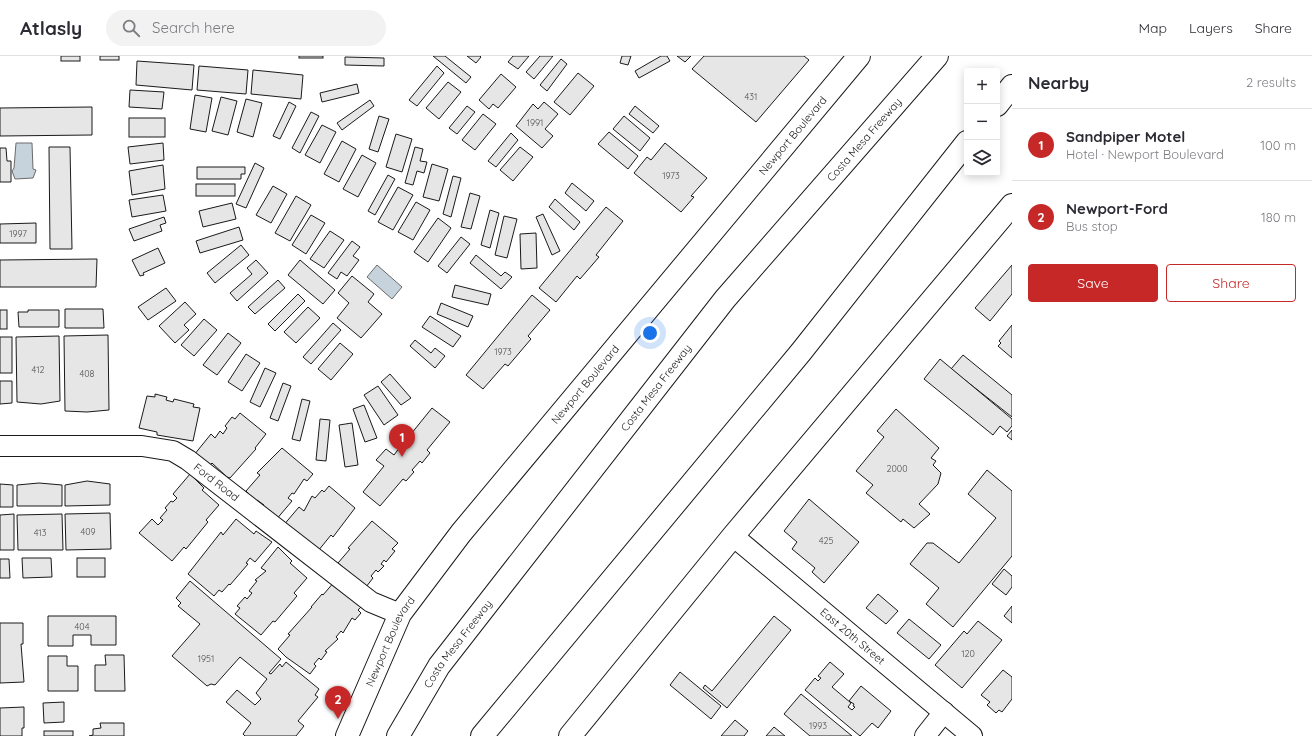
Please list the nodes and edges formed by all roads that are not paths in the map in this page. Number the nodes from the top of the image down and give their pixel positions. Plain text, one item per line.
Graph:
1 (859, 56) edge
2 (937, 56) edge
3 (1012, 86) edge
4 (998, 104) edge
5 (964, 146) edge
6 (1012, 205) edge
7 (0, 446) edge
8 (733, 536) junction
9 (400, 614) junction
10 (944, 712) junction
11 (347, 736) edge
12 (398, 736) edge
13 (482, 736) edge
14 (570, 736) edge
15 (925, 736) edge
16 (972, 736) edge

1 - 9 main road, Newport Boulevard
2 - 12 main road, Costa Mesa Freeway
3 - 4 main road
5 - 13 main road
6 - 8 main road
7 - 9 street, Ford Road
8 - 10 street, East 20th Street
8 - 14 main road
9 - 11 main road, Newport Boulevard
10 - 15 street
10 - 16 street, East 20th Street

